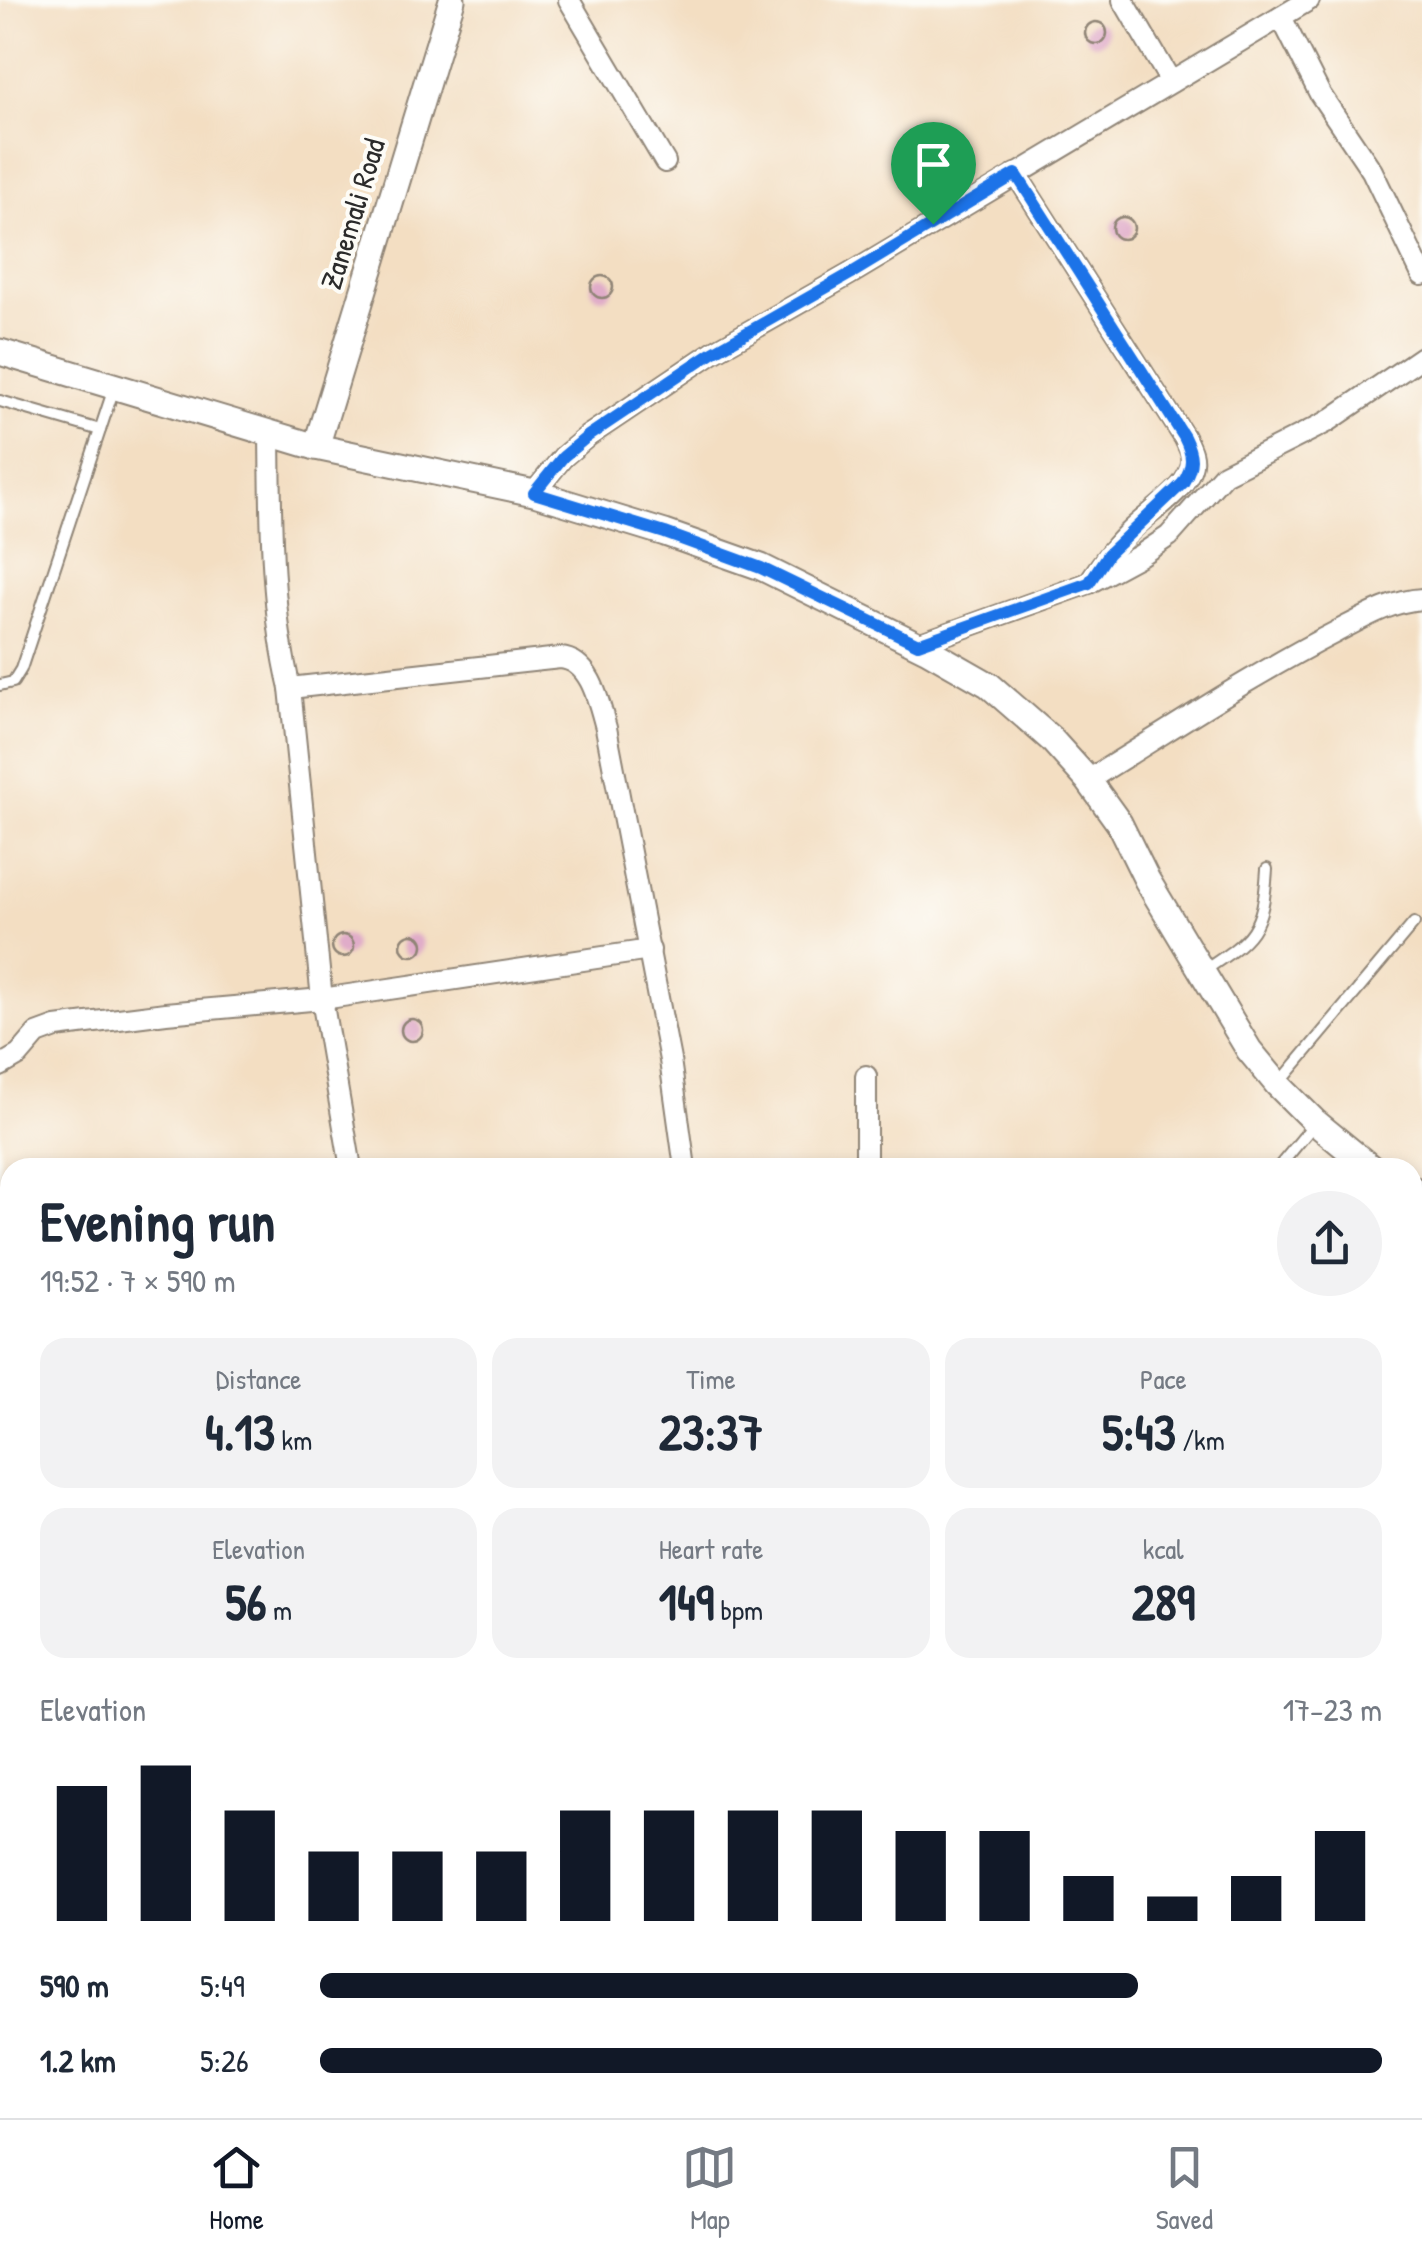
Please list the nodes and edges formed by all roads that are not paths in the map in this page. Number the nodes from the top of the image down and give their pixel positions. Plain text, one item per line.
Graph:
1 (452, 0) edge
2 (569, 0) edge
3 (1122, 0) edge
4 (1309, 0) edge
5 (1281, 17) junction
6 (1171, 82) junction
7 (664, 162) dead end
8 (1016, 174) junction
9 (1422, 275) edge
10 (0, 352) edge
11 (1422, 357) edge
12 (114, 387) junction
13 (0, 401) edge
14 (100, 430) junction
15 (270, 432) junction
16 (316, 447) junction
17 (534, 493) junction
18 (1089, 583) junction
19 (1422, 599) edge
20 (918, 644) junction
21 (0, 685) edge
22 (290, 688) junction
23 (1088, 780) junction
24 (1267, 869) dead end
25 (1414, 923) dead end
26 (650, 950) junction
27 (1201, 972) junction
28 (322, 999) junction
29 (0, 1066) edge
30 (866, 1076) dead end
31 (1278, 1085) junction
32 (1315, 1122) junction
33 (349, 1158) edge
34 (684, 1158) edge
35 (866, 1158) edge
36 (1286, 1158) edge
37 (1360, 1158) edge

1 - 16 street, Zanemali Road
2 - 7 street
3 - 6 street
4 - 5 street
5 - 6 street
5 - 9 street
6 - 8 street
8 - 17 street
8 - 18 street
10 - 12 street
11 - 18 street
12 - 14 lane
12 - 15 street
13 - 14 lane
14 - 21 lane
15 - 16 street
15 - 22 street
16 - 17 street
17 - 20 street
18 - 20 street
19 - 23 street
20 - 23 street
22 - 26 street
22 - 28 street
23 - 27 street
24 - 27 lane
25 - 31 lane
26 - 28 street
26 - 34 street
27 - 31 street
28 - 29 street
28 - 33 street
30 - 35 street
31 - 32 street
32 - 36 lane
32 - 37 street

